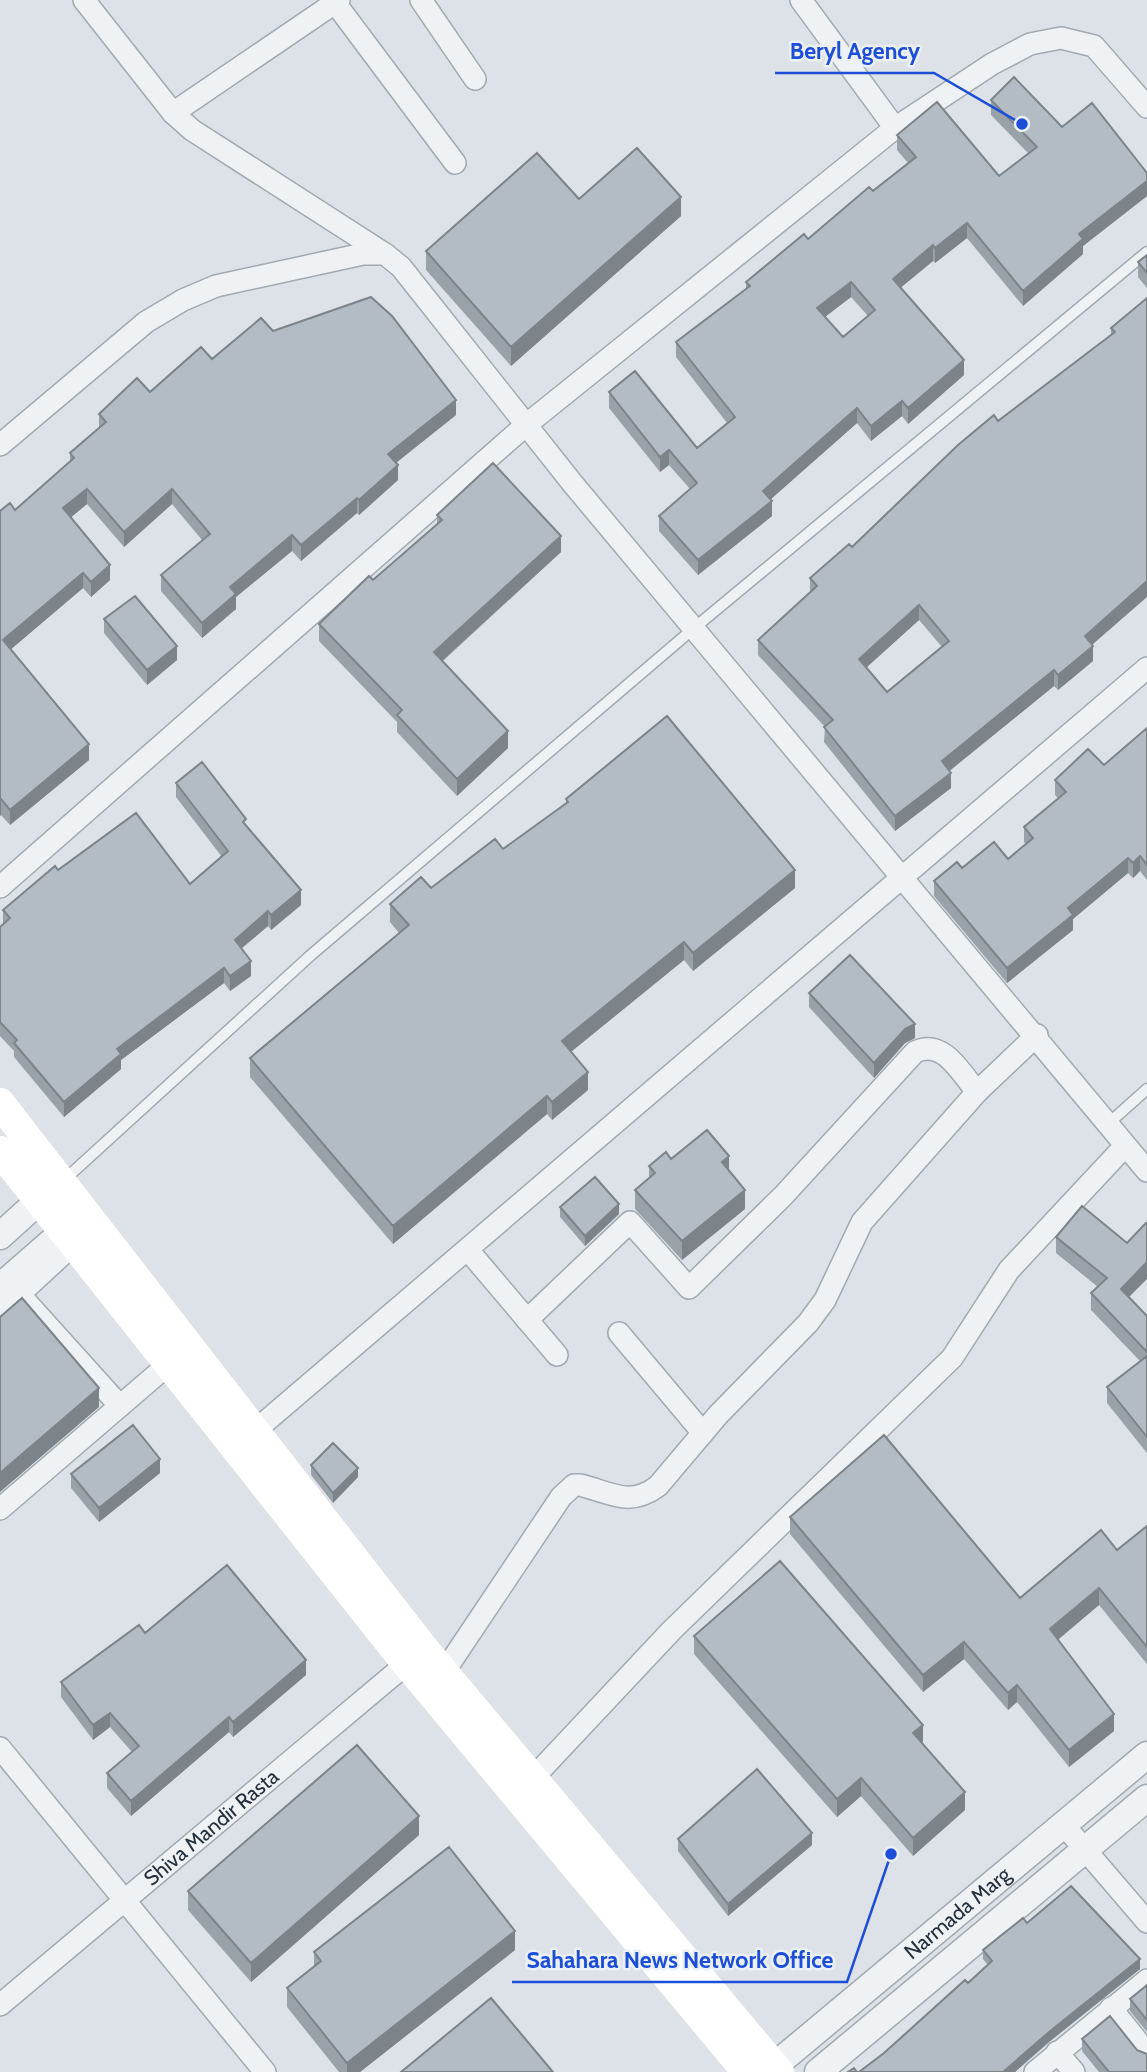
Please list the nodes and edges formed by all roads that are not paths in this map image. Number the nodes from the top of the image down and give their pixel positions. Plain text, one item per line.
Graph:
1 (84, 0) edge
2 (421, 0) edge
3 (801, 0) edge
4 (336, 1) edge
5 (475, 79) dead end
6 (1147, 107) edge
7 (173, 113) junction
8 (895, 128) junction
9 (455, 163) dead end
10 (1147, 253) edge
11 (385, 254) junction
12 (526, 425) junction
13 (0, 445) edge
14 (694, 629) junction
15 (1147, 668) edge
16 (903, 877) junction
17 (2, 880) edge
18 (1037, 1035) junction
19 (1147, 1089) edge
20 (976, 1092) junction
21 (0, 1103) edge
22 (1109, 1123) junction
23 (1125, 1146) junction
24 (0, 1151) edge
25 (1147, 1171) edge
26 (49, 1191) junction
27 (75, 1229) junction
28 (0, 1236) edge
29 (468, 1250) junction
30 (10, 1291) edge
31 (0, 1312) edge
32 (527, 1320) junction
33 (619, 1334) dead end
34 (557, 1355) dead end
35 (170, 1363) junction
36 (120, 1406) junction
37 (703, 1433) junction
38 (246, 1439) junction
39 (0, 1509) edge
40 (416, 1656) junction
41 (444, 1672) junction
42 (0, 1748) edge
43 (1147, 1755) edge
44 (533, 1778) junction
45 (1147, 1798) edge
46 (1063, 1825) junction
47 (1084, 1850) junction
48 (125, 1900) junction
49 (1147, 1922) edge
50 (1147, 1980) edge
51 (0, 2005) edge
52 (1111, 2008) junction
53 (1057, 2052) junction
54 (1147, 2053) edge
55 (767, 2071) edge
56 (265, 2072) edge
57 (818, 2072) edge
58 (1035, 2072) edge
59 (1074, 2072) edge

1 - 7 street
2 - 5 street
3 - 8 street
4 - 7 street
4 - 9 street
6 - 8 street
7 - 11 street
8 - 12 street
10 - 14 lane
11 - 12 street
11 - 13 street
12 - 14 street
12 - 17 street
14 - 16 street
14 - 26 lane
15 - 16 street
16 - 18 street
16 - 29 street
18 - 20 street
18 - 22 street
19 - 22 lane
20 - 32 street
20 - 37 street
21 - 26 main road
22 - 23 street
23 - 25 street
23 - 44 street
24 - 26 main road
26 - 27 main road
26 - 28 street
27 - 30 street
27 - 35 main road
27 - 38 main road
29 - 32 street
29 - 38 street
30 - 31 street
30 - 36 street
32 - 34 street
33 - 37 street
35 - 36 street
35 - 38 main road
36 - 39 street
37 - 41 street
38 - 40 main road
40 - 41 main road
40 - 48 street, Shiva Mandir Rasta
40 - 55 main road
41 - 44 main road
42 - 48 street
43 - 46 street, Narmada Marg
44 - 55 main road
45 - 47 street, Narmada Marg
46 - 47 street
46 - 55 street, Narmada Marg
47 - 49 street
47 - 57 street, Narmada Marg
48 - 51 street, Shiva Mandir Rasta
48 - 56 street
50 - 52 street
52 - 53 street
52 - 54 street
53 - 58 street
53 - 59 street

